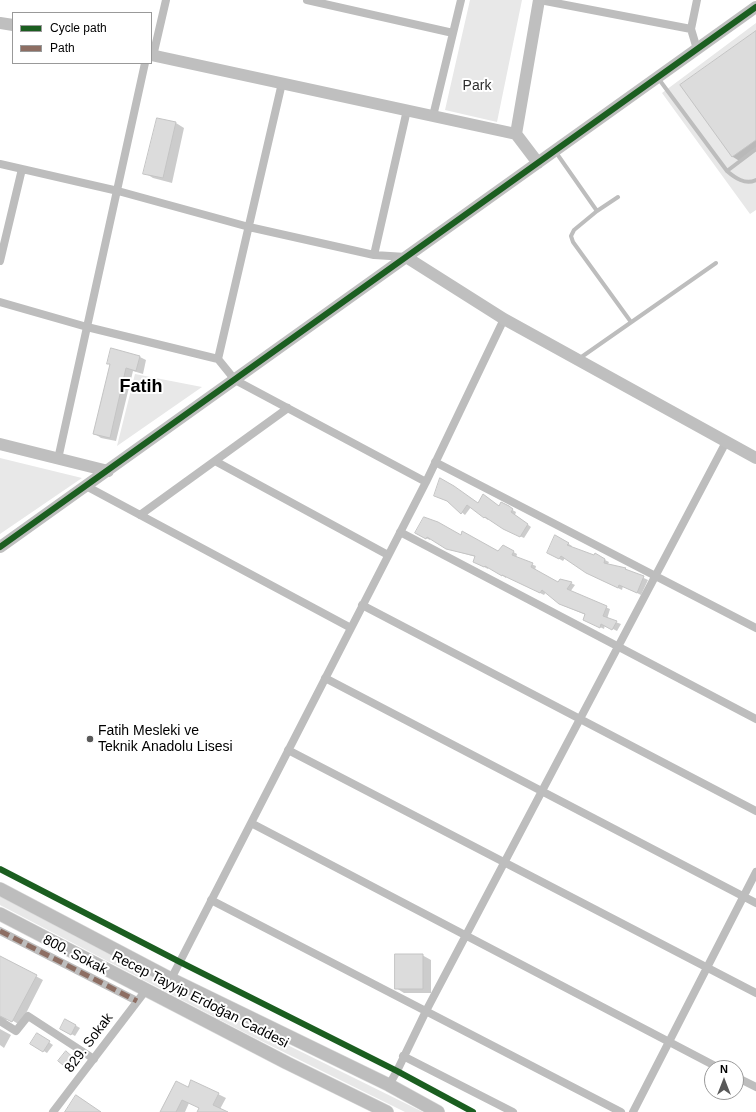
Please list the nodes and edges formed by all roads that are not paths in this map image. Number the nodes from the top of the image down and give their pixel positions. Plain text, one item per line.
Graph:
1 (166, 0) edge
2 (306, 0) edge
3 (461, 0) edge
4 (539, 0) edge
5 (697, 0) edge
6 (561, 2) edge
7 (756, 8) edge
8 (0, 22) edge
9 (12, 25) edge
10 (691, 29) junction
11 (453, 33) junction
12 (697, 49) junction
13 (152, 51) edge
14 (152, 58) edge
15 (149, 64) edge
16 (658, 77) junction
17 (282, 83) junction
18 (407, 110) junction
19 (433, 116) junction
20 (516, 134) junction
21 (756, 149) edge
22 (555, 151) junction
23 (538, 163) junction
24 (0, 164) edge
25 (22, 169) junction
26 (727, 171) junction
27 (756, 180) edge
28 (118, 191) junction
29 (618, 197) dead end
30 (597, 211) junction
31 (249, 227) junction
32 (374, 255) junction
33 (406, 257) junction
34 (0, 261) edge
35 (716, 263) dead end
36 (0, 302) edge
37 (504, 319) junction
38 (631, 322) junction
39 (88, 327) junction
40 (218, 359) junction
41 (578, 360) junction
42 (235, 380) junction
43 (288, 408) junction
44 (726, 442) junction
45 (0, 444) edge
46 (756, 458) edge
47 (58, 459) junction
48 (216, 461) junction
49 (435, 462) junction
50 (108, 470) junction
51 (426, 482) junction
52 (86, 486) junction
53 (140, 515) junction
54 (400, 532) junction
55 (0, 547) edge
56 (388, 555) junction
57 (656, 576) junction
58 (362, 605) junction
59 (351, 628) junction
60 (756, 628) edge
61 (618, 647) junction
62 (325, 678) junction
63 (580, 719) junction
64 (756, 719) edge
65 (288, 750) junction
66 (542, 791) junction
67 (756, 811) edge
68 (251, 823) junction
69 (505, 862) junction
70 (756, 872) edge
71 (0, 889) edge
72 (744, 897) junction
73 (211, 900) junction
74 (756, 903) edge
75 (0, 914) edge
76 (0, 931) edge
77 (465, 936) junction
78 (706, 967) junction
79 (171, 979) junction
80 (146, 990) junction
81 (756, 993) edge
82 (137, 1002) junction
83 (426, 1011) junction
84 (0, 1021) edge
85 (668, 1042) junction
86 (404, 1056) junction
87 (94, 1059) junction
88 (704, 1060) edge
89 (744, 1081) edge
90 (389, 1085) junction
91 (756, 1087) edge
92 (53, 1112) edge
93 (387, 1112) edge
94 (438, 1112) edge
95 (513, 1112) edge
96 (621, 1112) edge
97 (632, 1112) edge

1 - 13 street
2 - 11 street
3 - 11 street
4 - 6 street
4 - 20 street
5 - 10 street
6 - 10 street
7 - 12 street
8 - 9 street
10 - 12 street
11 - 19 street
12 - 16 street
14 - 17 street
15 - 28 street
16 - 22 street
16 - 26 lane
17 - 18 street
17 - 31 street
18 - 19 street
18 - 32 street
19 - 20 street
20 - 23 street
21 - 26 lane
22 - 23 street
22 - 30 lane
23 - 33 street
24 - 25 street
25 - 28 street
25 - 34 street
26 - 27 lane
28 - 31 street
28 - 39 street
29 - 30 lane
30 - 38 lane
31 - 32 street
31 - 40 street
32 - 33 street
33 - 37 street
33 - 42 street
35 - 38 lane
36 - 39 street
37 - 41 street
37 - 49 street
38 - 41 lane
39 - 40 street
39 - 47 street
40 - 42 street
41 - 44 street
42 - 43 street
42 - 50 street
43 - 48 street
43 - 51 street
44 - 46 street
44 - 57 street
45 - 47 street
47 - 50 street
48 - 53 street
48 - 56 street
49 - 51 street
49 - 57 street
50 - 52 street
51 - 54 street
52 - 53 street
52 - 55 street
53 - 59 street
54 - 56 street
54 - 61 street
56 - 58 street
57 - 60 street
57 - 61 street
58 - 59 street
58 - 63 street
59 - 62 street
61 - 63 street
61 - 64 street
62 - 65 street
62 - 66 street
63 - 66 street
63 - 67 street
65 - 68 street
65 - 69 street
66 - 69 street
66 - 72 street
68 - 73 street
68 - 77 street
69 - 77 street
69 - 78 street
70 - 72 street
71 - 79 main road, Recep Tayyip Erdoğan Caddesi
72 - 74 street
72 - 78 street
73 - 79 street
73 - 83 street
75 - 80 main road, Recep Tayyip Erdoğan Caddesi
76 - 82 street, 800. Sokak
77 - 83 street
77 - 85 street
78 - 81 street
78 - 85 street
79 - 90 main road, Recep Tayyip Erdoğan Caddesi
80 - 82 street, 829. Sokak
80 - 93 main road, Recep Tayyip Erdoğan Caddesi
82 - 87 street, 829. Sokak
83 - 86 street
83 - 96 street
84 - 87 street
85 - 88 street
85 - 97 street
86 - 90 street
86 - 95 street
87 - 92 street, 829. Sokak
89 - 91 street
90 - 94 main road, Recep Tayyip Erdoğan Caddesi

